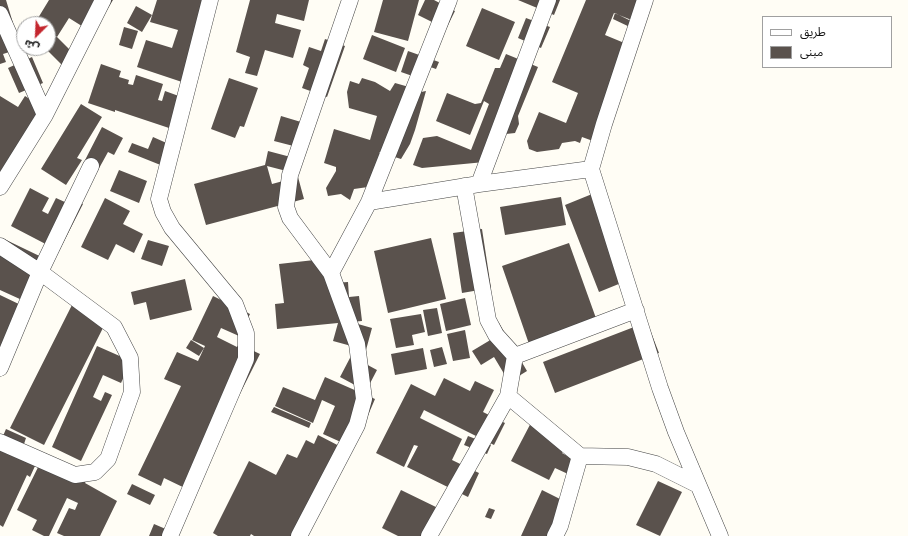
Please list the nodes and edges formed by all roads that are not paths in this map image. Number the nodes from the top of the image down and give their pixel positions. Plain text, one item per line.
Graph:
1 (103, 0) edge
2 (210, 0) edge
3 (449, 0) edge
4 (548, 0) edge
5 (645, 0) edge
6 (345, 3) edge
7 (0, 14) edge
8 (44, 115) junction
9 (91, 166) dead end
10 (591, 169) junction
11 (471, 185) junction
12 (0, 187) edge
13 (369, 202) junction
14 (0, 246) edge
15 (40, 272) junction
16 (331, 273) junction
17 (636, 310) junction
18 (515, 356) junction
19 (0, 368) edge
20 (508, 396) junction
21 (0, 442) edge
22 (580, 456) junction
23 (698, 485) junction
24 (170, 536) edge
25 (299, 536) edge
26 (429, 536) edge
27 (555, 536) edge
28 (720, 536) edge

1 - 8 street
2 - 24 street
3 - 13 street
4 - 11 street
5 - 10 street
6 - 16 street
7 - 8 street
8 - 12 street
9 - 15 street
10 - 11 street
10 - 17 street
11 - 13 street
11 - 18 street
13 - 16 street
14 - 15 street
15 - 19 street
15 - 21 street
16 - 25 street
17 - 18 street
17 - 23 street
18 - 20 street
20 - 22 street
20 - 26 street
22 - 23 street
22 - 27 street
23 - 28 street

